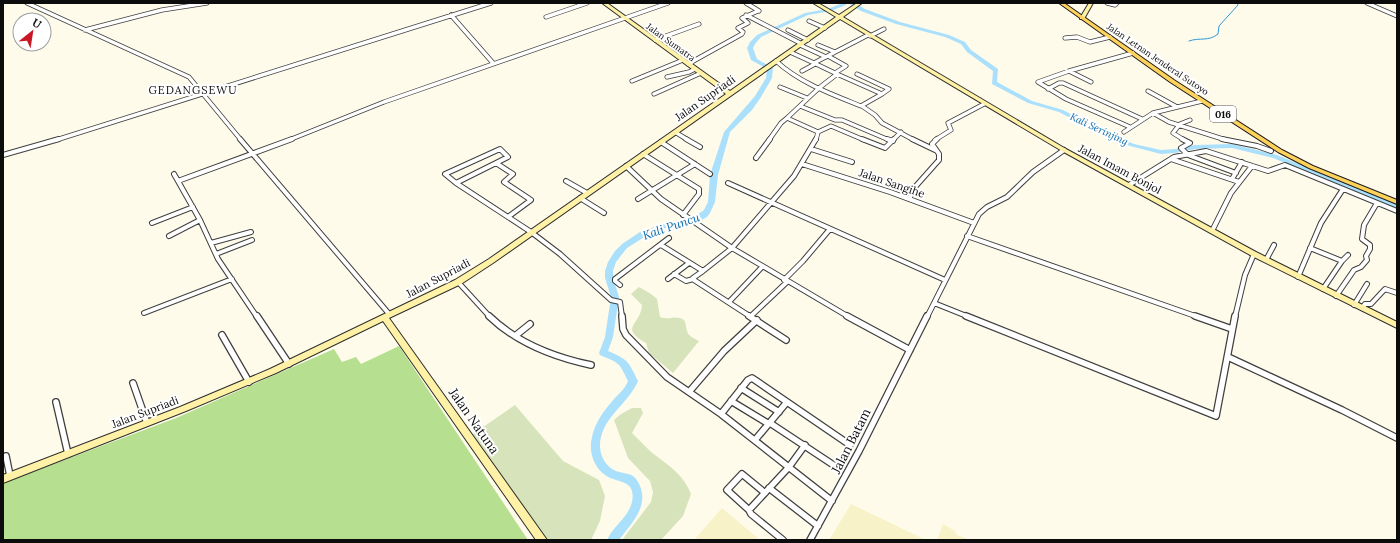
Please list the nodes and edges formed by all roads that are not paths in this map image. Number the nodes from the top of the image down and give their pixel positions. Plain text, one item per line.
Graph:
1 (27, 3) edge
2 (207, 3) edge
3 (491, 3) edge
4 (587, 3) edge
5 (604, 3) edge
6 (668, 3) edge
7 (746, 3) edge
8 (815, 3) edge
9 (860, 3) edge
10 (1061, 3) edge
11 (1091, 3) edge
12 (1107, 3) edge
13 (1117, 3) edge
14 (1367, 3) edge
15 (451, 15) junction
16 (746, 15) junction
17 (1397, 16) edge
18 (546, 17) dead end
19 (625, 18) junction
20 (840, 18) junction
21 (1082, 18) junction
22 (809, 21) dead end
23 (699, 24) dead end
24 (825, 28) junction
25 (85, 30) junction
26 (788, 30) dead end
27 (884, 30) dead end
28 (869, 35) junction
29 (1110, 37) junction
30 (1065, 38) dead end
31 (655, 40) junction
32 (808, 40) junction
33 (801, 44) junction
34 (818, 45) dead end
35 (790, 52) junction
36 (835, 52) junction
37 (1133, 54) junction
38 (827, 57) junction
39 (683, 60) junction
40 (776, 61) junction
41 (493, 63) junction
42 (688, 64) junction
43 (815, 64) junction
44 (695, 69) junction
45 (802, 71) dead end
46 (1069, 71) junction
47 (701, 73) junction
48 (836, 74) junction
49 (668, 77) dead end
50 (850, 79) junction
51 (632, 81) dead end
52 (1091, 82) dead end
53 (780, 87) dead end
54 (819, 88) junction
55 (1048, 89) junction
56 (1148, 91) dead end
57 (202, 94) junction
58 (654, 94) dead end
59 (730, 94) junction
60 (882, 94) junction
61 (807, 98) junction
62 (1202, 101) junction
63 (984, 104) junction
64 (800, 106) junction
65 (862, 106) junction
66 (1177, 107) junction
67 (1153, 113) junction
68 (787, 118) junction
69 (1142, 119) junction
70 (1190, 120) dead end
71 (1180, 124) junction
72 (1130, 127) junction
73 (675, 132) junction
74 (818, 132) junction
75 (901, 132) junction
76 (1124, 132) dead end
77 (893, 141) junction
78 (661, 142) junction
79 (700, 147) dead end
80 (811, 149) junction
81 (936, 150) junction
82 (1064, 150) junction
83 (1271, 151) dead end
84 (253, 154) junction
85 (643, 154) junction
86 (3, 155) edge
87 (1188, 155) junction
88 (756, 158) dead end
89 (1171, 159) junction
90 (852, 162) dead end
91 (1242, 162) junction
92 (496, 163) junction
93 (695, 164) junction
94 (802, 164) junction
95 (626, 166) junction
96 (1252, 166) junction
97 (1236, 173) junction
98 (174, 174) dead end
99 (710, 174) dead end
100 (1321, 175) junction
101 (676, 176) junction
102 (1232, 179) junction
103 (178, 180) junction
104 (566, 181) dead end
105 (1239, 182) junction
106 (456, 183) junction
107 (728, 183) dead end
108 (1129, 185) junction
109 (1343, 188) junction
110 (653, 191) junction
111 (587, 193) junction
112 (580, 198) junction
113 (909, 198) junction
114 (638, 199) dead end
115 (770, 202) junction
116 (1397, 202) edge
117 (1377, 203) junction
118 (193, 207) junction
119 (1397, 211) edge
120 (604, 213) dead end
121 (683, 215) junction
122 (508, 216) junction
123 (200, 220) junction
124 (152, 223) dead end
125 (974, 223) junction
126 (830, 229) junction
127 (1212, 231) junction
128 (252, 232) dead end
129 (531, 232) junction
130 (169, 236) dead end
131 (967, 236) junction
132 (669, 238) dead end
133 (252, 240) dead end
134 (211, 244) junction
135 (660, 245) junction
136 (1274, 245) dead end
137 (732, 248) junction
138 (1310, 248) junction
139 (216, 254) junction
140 (1254, 254) junction
141 (1348, 255) dead end
142 (1266, 260) junction
143 (1342, 261) junction
144 (689, 263) junction
145 (762, 267) junction
146 (703, 271) junction
147 (674, 274) junction
148 (1298, 277) junction
149 (668, 278) dead end
150 (232, 279) junction
151 (693, 279) junction
152 (945, 280) junction
153 (785, 281) junction
154 (458, 282) junction
155 (1367, 284) dead end
156 (620, 285) dead end
157 (1323, 290) junction
158 (1397, 293) edge
159 (1336, 296) junction
160 (728, 302) junction
161 (934, 303) junction
162 (1354, 305) junction
163 (1362, 308) junction
164 (144, 313) dead end
165 (387, 316) junction
166 (751, 316) junction
167 (757, 320) junction
168 (530, 324) dead end
169 (1397, 325) edge
170 (1232, 330) junction
171 (222, 335) dead end
172 (514, 336) junction
173 (786, 340) dead end
174 (910, 350) junction
175 (1228, 357) junction
176 (289, 364) junction
177 (591, 365) dead end
178 (249, 382) junction
179 (133, 383) dead end
180 (742, 388) junction
181 (689, 392) junction
182 (56, 402) dead end
183 (731, 402) junction
184 (787, 402) junction
185 (779, 412) junction
186 (721, 414) junction
187 (147, 423) junction
188 (770, 424) junction
189 (1397, 438) edge
190 (755, 440) junction
191 (805, 445) junction
192 (850, 445) dead end
193 (68, 454) junction
194 (6, 456) dead end
195 (789, 467) junction
196 (838, 468) dead end
197 (6, 478) edge
198 (767, 490) junction
199 (832, 501) junction
200 (749, 510) junction
201 (818, 526) junction
202 (542, 540) edge
203 (783, 540) edge
204 (810, 540) edge

1 - 25 street
2 - 25 street
3 - 15 street
4 - 18 street
5 - 19 main road, Jalan Sumatra
6 - 19 street
7 - 16 street
8 - 20 main road, Jalan Imam Bonjol
9 - 20 main road, Jalan Supriadi
10 - 21 main road, Jalan Letnan Jenderal Sutoyo / 016
11 - 21 main road
12 - 13 street
14 - 17 street
15 - 41 street
15 - 57 street
16 - 33 street
16 - 42 street
19 - 31 main road, Jalan Sumatra
19 - 41 street
20 - 24 main road, Jalan Supriadi
20 - 28 main road, Jalan Imam Bonjol
21 - 29 main road, Jalan Letnan Jenderal Sutoyo / 016
22 - 24 street
23 - 31 street
24 - 32 main road, Jalan Supriadi
25 - 57 street
26 - 32 street
27 - 28 street
28 - 36 street
28 - 63 main road, Jalan Imam Bonjol
29 - 30 street
29 - 37 main road, Jalan Letnan Jenderal Sutoyo / 016
31 - 39 main road, Jalan Sumatra
32 - 33 main road, Jalan Supriadi
33 - 35 main road, Jalan Supriadi
33 - 38 street
34 - 36 street
35 - 40 main road, Jalan Supriadi
35 - 43 street
36 - 38 street
37 - 46 street
37 - 62 main road, Jalan Letnan Jenderal Sutoyo / 016
38 - 43 street
38 - 48 street
39 - 42 main road, Jalan Sumatra
39 - 51 street
40 - 54 street
40 - 59 main road, Jalan Supriadi
41 - 84 street
42 - 44 main road, Jalan Sumatra
43 - 45 street
43 - 48 street
44 - 47 main road, Jalan Sumatra
44 - 49 street
46 - 52 street
46 - 55 street
47 - 58 street
47 - 59 main road, Jalan Sumatra
48 - 50 street
48 - 54 street
50 - 60 street
50 - 60 street
53 - 61 street
54 - 61 street
54 - 65 street
55 - 69 street
55 - 72 street
56 - 66 street
57 - 84 street
57 - 86 street
59 - 73 main road, Jalan Supriadi
60 - 65 street
61 - 64 street
62 - 66 street
62 - 100 main road, Jalan Letnan Jenderal Sutoyo / 016
63 - 81 street
63 - 82 main road, Jalan Imam Bonjol
64 - 68 street
64 - 77 street
65 - 75 street
66 - 67 street
67 - 69 street
67 - 71 street
68 - 74 street
68 - 88 street
69 - 72 street
70 - 71 street
71 - 83 street
71 - 87 street
72 - 76 street
73 - 78 main road, Jalan Supriadi
73 - 79 street
74 - 77 street
74 - 80 street
75 - 77 street
75 - 81 street
78 - 85 main road, Jalan Supriadi
78 - 93 street
80 - 90 street
80 - 94 street
81 - 113 street
82 - 108 main road, Jalan Imam Bonjol
82 - 125 street, Jalan Batam
84 - 103 street
84 - 165 street
85 - 95 main road, Jalan Supriadi
85 - 101 street
87 - 89 street
87 - 91 street
87 - 97 street
89 - 102 street
89 - 108 street
91 - 96 street
91 - 97 street
92 - 106 street
92 - 106 street
92 - 122 street
93 - 99 street
93 - 101 street
94 - 113 street, Jalan Sangihe
94 - 115 street
95 - 110 street
95 - 111 main road, Jalan Supriadi
96 - 100 street
96 - 105 street
97 - 102 street
98 - 103 street
100 - 109 street
100 - 116 main road, Jalan Letnan Jenderal Sutoyo / 016
101 - 110 street
101 - 121 street
102 - 105 street
103 - 118 street
104 - 111 street
105 - 127 street
106 - 122 street
107 - 115 street
108 - 127 main road, Jalan Imam Bonjol
109 - 117 street
109 - 138 street
110 - 114 street
110 - 121 street
111 - 112 main road, Jalan Supriadi
112 - 120 street
112 - 129 main road, Jalan Supriadi
113 - 125 street, Jalan Sangihe
115 - 126 street
115 - 137 street
117 - 119 street
117 - 159 street
118 - 123 street
118 - 124 street
121 - 137 street
122 - 129 street
123 - 130 street
123 - 134 street
125 - 131 street, Jalan Batam
126 - 152 street
126 - 153 street
127 - 140 main road, Jalan Imam Bonjol
128 - 134 street
129 - 154 main road, Jalan Supriadi
129 - 181 street
131 - 152 street, Jalan Batam
131 - 170 street
132 - 135 street
133 - 139 street
134 - 139 street
135 - 144 street
135 - 156 street
136 - 142 street
137 - 145 street
137 - 146 street
138 - 143 street
138 - 148 street
139 - 150 street
140 - 142 main road, Jalan Imam Bonjol
140 - 170 street
141 - 143 street
142 - 148 main road, Jalan Imam Bonjol
143 - 157 street
144 - 146 street
144 - 147 street
145 - 153 street
145 - 160 street
146 - 151 street
147 - 149 street
147 - 151 street
148 - 157 main road, Jalan Imam Bonjol
150 - 164 street
150 - 176 street
151 - 160 street
152 - 161 street, Jalan Batam
153 - 166 street
153 - 174 street
154 - 165 main road, Jalan Supriadi
154 - 172 street
155 - 162 street
157 - 159 main road, Jalan Imam Bonjol
158 - 163 street
159 - 162 main road, Jalan Imam Bonjol
160 - 166 street
161 - 174 street, Jalan Batam
161 - 175 street
162 - 163 main road, Jalan Imam Bonjol
163 - 169 main road, Jalan Imam Bonjol
165 - 176 main road, Jalan Supriadi
165 - 202 main road, Jalan Natuna
166 - 167 street
167 - 173 street
167 - 181 street
168 - 172 street
170 - 175 street
171 - 178 street
172 - 177 street
174 - 199 street, Jalan Batam
175 - 189 street
176 - 178 main road, Jalan Supriadi
178 - 187 main road, Jalan Supriadi
179 - 187 street
180 - 183 street
180 - 184 street
180 - 185 street
181 - 186 street
182 - 193 street
183 - 186 street
183 - 188 street
184 - 185 street
184 - 192 street
185 - 188 street
186 - 190 street
187 - 193 main road, Jalan Supriadi
188 - 190 street
188 - 191 street
190 - 195 street
191 - 195 street
191 - 196 street
193 - 197 main road, Jalan Supriadi
194 - 197 street
195 - 198 street
195 - 199 street
198 - 200 street
198 - 200 street
198 - 201 street
199 - 201 street, Jalan Batam
200 - 203 street
201 - 204 street, Jalan Batam

